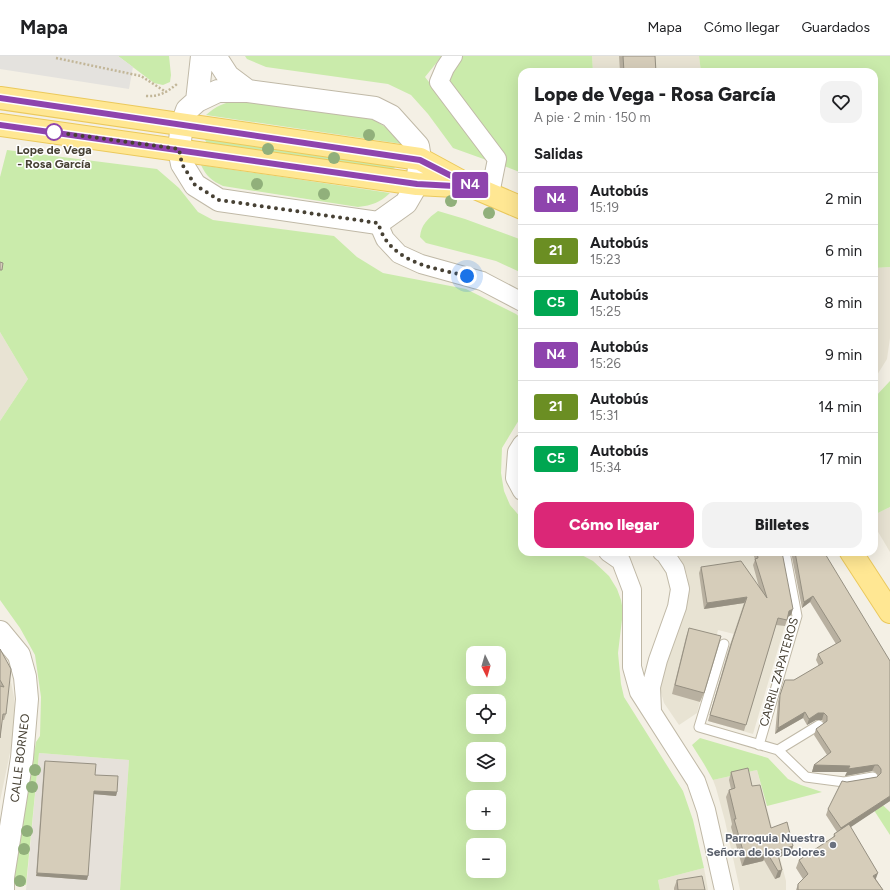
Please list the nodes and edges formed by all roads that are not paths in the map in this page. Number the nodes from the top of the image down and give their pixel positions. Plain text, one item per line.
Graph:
1 (202, 56) edge
2 (215, 56) edge
3 (453, 56) edge
4 (248, 91) junction
5 (0, 98) edge
6 (197, 101) junction
7 (182, 124) junction
8 (0, 125) edge
9 (179, 149) junction
10 (420, 160) junction
11 (417, 184) junction
12 (481, 190) junction
13 (518, 206) edge
14 (378, 223) junction
15 (518, 300) edge
16 (518, 450) edge
17 (518, 484) edge
18 (614, 556) edge
19 (666, 556) edge
20 (785, 556) edge
21 (854, 556) edge
22 (890, 611) edge
23 (0, 632) edge
24 (724, 644) dead end
25 (652, 714) junction
26 (818, 724) edge
27 (759, 745) junction
28 (778, 750) junction
29 (873, 777) edge
30 (3, 890) edge
31 (724, 890) edge

1 - 6 street
2 - 4 street
3 - 12 street
4 - 6 street
4 - 10 street
5 - 7 main road
6 - 7 street
7 - 9 street
7 - 10 main road
8 - 9 main road
9 - 11 main road
9 - 14 street
10 - 11 street
10 - 12 main road
11 - 12 main road
11 - 14 street
12 - 13 main road
14 - 15 street
16 - 17 street
18 - 25 street
19 - 25 street
20 - 27 lane, CARRIL ZAPATEROS
21 - 22 main road
23 - 30 street, CALLE BORNEO
24 - 27 lane
25 - 31 street
26 - 28 lane
27 - 28 lane
28 - 29 lane

